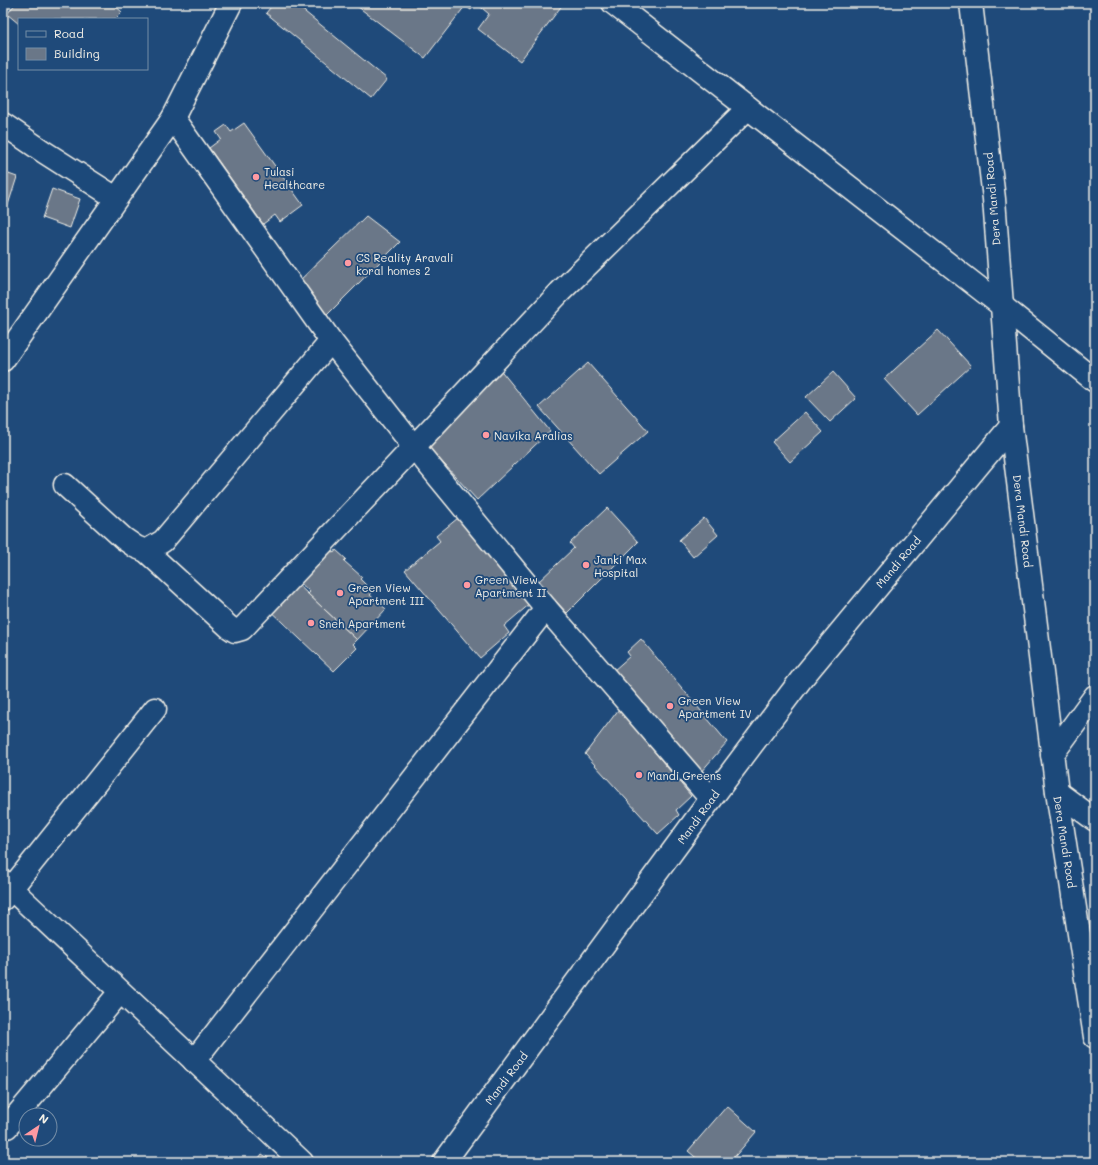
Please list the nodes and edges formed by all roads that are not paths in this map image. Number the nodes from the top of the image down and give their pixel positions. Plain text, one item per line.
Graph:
1 (231, 3) edge
2 (613, 3) edge
3 (971, 3) edge
4 (748, 108) junction
5 (172, 118) junction
6 (3, 124) edge
7 (116, 198) junction
8 (1001, 305) junction
9 (331, 341) junction
10 (3, 360) edge
11 (1095, 381) edge
12 (1011, 426) junction
13 (414, 447) junction
14 (65, 484) dead end
15 (146, 551) junction
16 (546, 608) junction
17 (1095, 696) edge
18 (155, 709) dead end
19 (1052, 755) junction
20 (1057, 792) junction
21 (710, 799) junction
22 (1095, 820) edge
23 (6, 890) edge
24 (120, 992) junction
25 (1095, 1037) edge
26 (194, 1061) junction
27 (7, 1127) dead end
28 (302, 1162) edge
29 (444, 1162) edge

1 - 5 street
2 - 4 street
3 - 8 street, Dera Mandi Road
4 - 8 street
4 - 13 street
5 - 7 street
5 - 9 street
6 - 7 street
7 - 10 street
8 - 11 street
8 - 12 street, Dera Mandi Road
9 - 13 street
9 - 15 street
12 - 19 street, Dera Mandi Road
12 - 21 street, Mandi Road
13 - 15 street
13 - 16 street
14 - 15 street
16 - 21 street
16 - 26 street
17 - 19 street
18 - 23 street
19 - 20 street, Dera Mandi Road
20 - 22 street
20 - 25 street, Dera Mandi Road
21 - 29 street, Mandi Road
23 - 24 street
24 - 26 street
24 - 27 street
26 - 28 street

